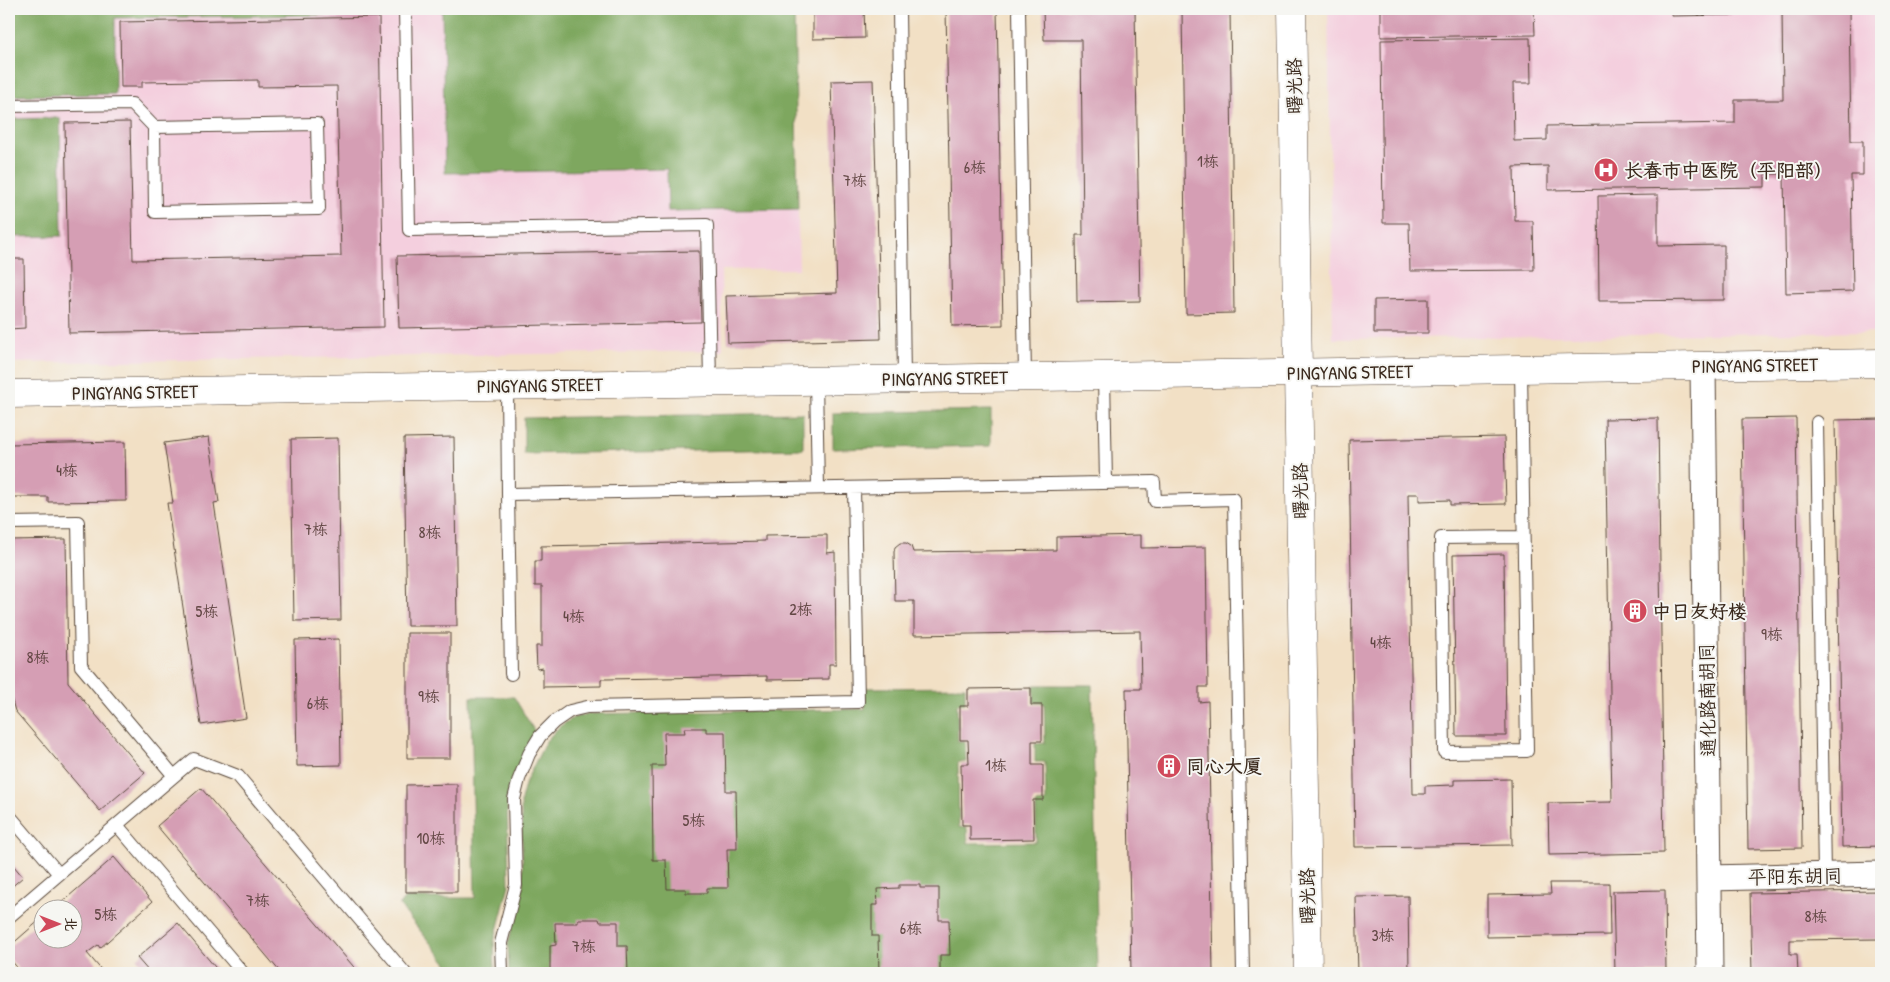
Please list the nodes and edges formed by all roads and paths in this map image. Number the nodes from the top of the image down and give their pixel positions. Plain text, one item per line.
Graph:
1 (405, 9) edge
2 (899, 9) edge
3 (1019, 9) edge
4 (1292, 9) edge
5 (9, 106) edge
6 (154, 128) junction
7 (1881, 363) edge
8 (1704, 366) junction
9 (1520, 369) junction
10 (1298, 372) junction
11 (1104, 376) junction
12 (1025, 377) junction
13 (904, 379) junction
14 (816, 380) junction
15 (710, 382) junction
16 (507, 386) junction
17 (9, 394) edge
18 (1817, 422) dead end
19 (1106, 483) junction
20 (818, 488) junction
21 (854, 488) junction
22 (508, 494) junction
23 (9, 523) edge
24 (1523, 537) junction
25 (512, 674) dead end
26 (174, 776) junction
27 (9, 815) edge
28 (117, 825) junction
29 (59, 874) junction
30 (1881, 874) edge
31 (1824, 876) junction
32 (1709, 878) junction
33 (9, 917) edge
34 (243, 973) edge
35 (405, 973) edge
36 (502, 973) edge
37 (1243, 973) edge
38 (1308, 973) edge
39 (1710, 973) edge

1 - 15 lane
2 - 13 lane
3 - 12 lane
4 - 10 street, 曙光路
5 - 6 lane
6 - 6 lane
7 - 8 street, PINGYANG STREET
8 - 9 street, PINGYANG STREET
8 - 32 street, 通化路南胡同
9 - 10 street, PINGYANG STREET
9 - 24 lane
10 - 11 street, PINGYANG STREET
10 - 38 street, 曙光路
11 - 12 street, PINGYANG STREET
11 - 19 lane
12 - 13 street, PINGYANG STREET
13 - 14 street, PINGYANG STREET
14 - 15 street, PINGYANG STREET
14 - 20 lane
15 - 16 street, PINGYANG STREET
16 - 17 street, PINGYANG STREET
16 - 22 lane
18 - 31 lane
19 - 21 lane
19 - 37 lane
20 - 21 lane
20 - 22 lane
21 - 36 lane
22 - 25 lane
23 - 26 lane
24 - 24 lane
26 - 28 lane
26 - 35 lane
27 - 29 lane
28 - 29 lane
28 - 34 lane
29 - 33 lane
30 - 31 street, 平阳东胡同
31 - 32 street, 平阳东胡同
32 - 39 street, 通化路南胡同

